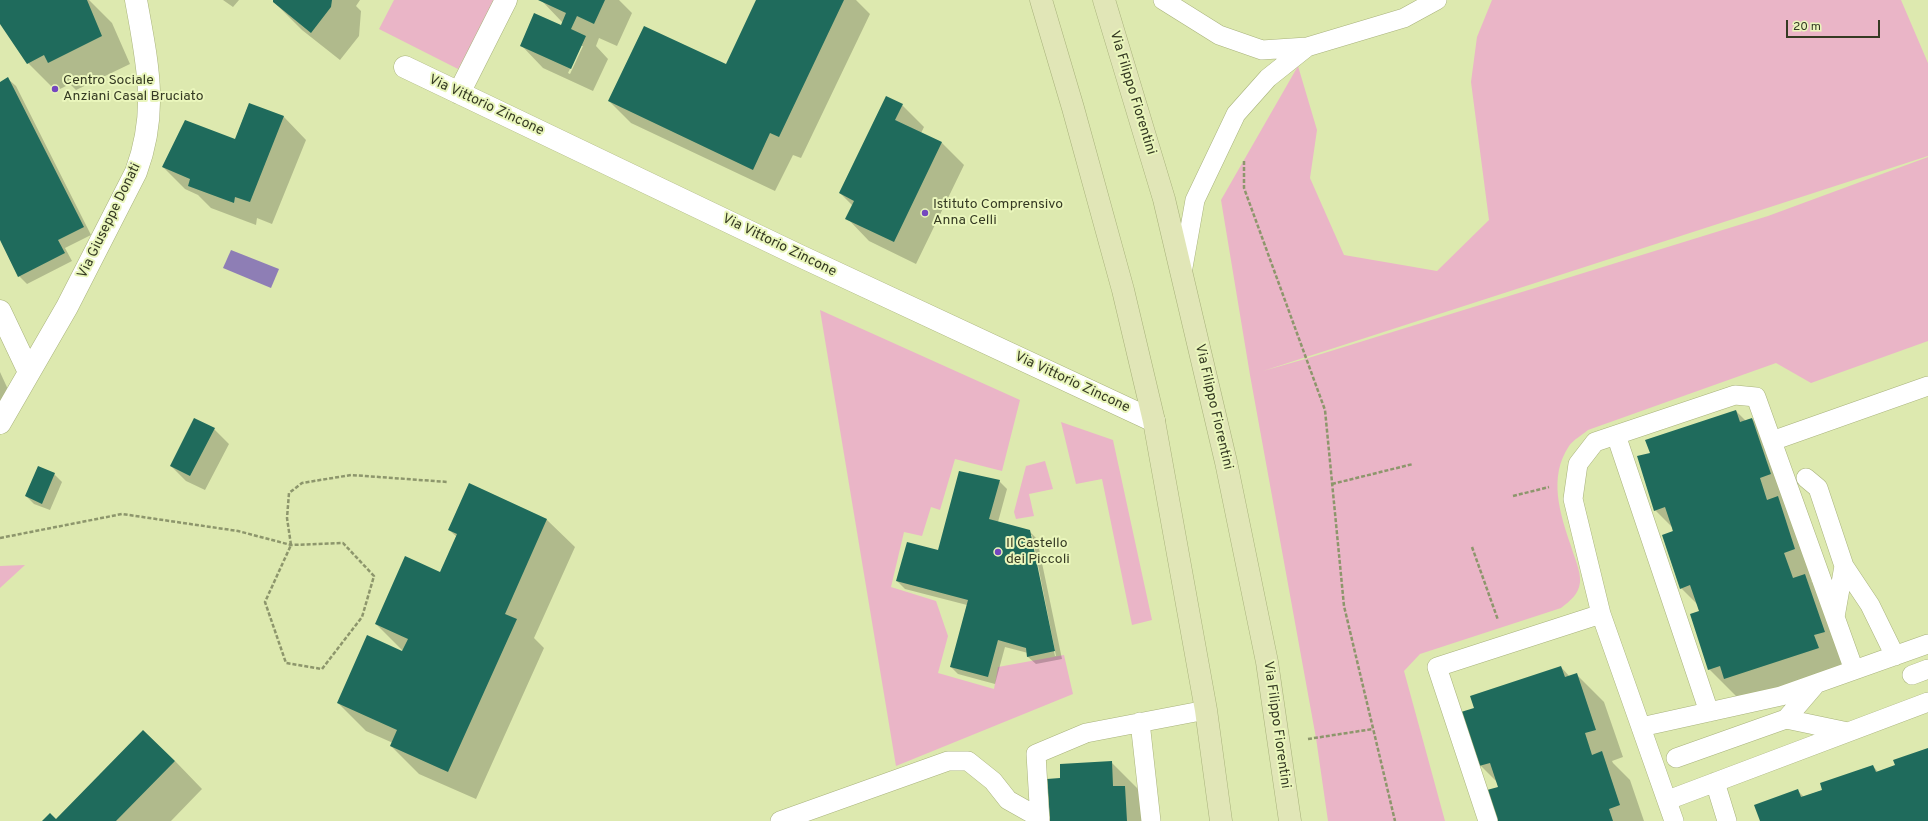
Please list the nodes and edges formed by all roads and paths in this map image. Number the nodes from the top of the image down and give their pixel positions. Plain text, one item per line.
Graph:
1 (136, 0) edge
2 (506, 0) edge
3 (1041, 0) edge
4 (1104, 0) edge
5 (1163, 0) edge
6 (1437, 0) edge
7 (1307, 47) junction
8 (405, 67) dead end
9 (459, 93) junction
10 (1223, 143) junction
11 (1182, 274) junction
12 (0, 311) edge
13 (28, 372) junction
14 (1928, 386) edge
15 (1154, 421) junction
16 (0, 422) edge
17 (1616, 435) junction
18 (1772, 441) junction
19 (1413, 464) dead end
20 (1806, 478) dead end
21 (1576, 480) junction
22 (448, 482) dead end
23 (1332, 484) junction
24 (1513, 496) dead end
25 (0, 538) edge
26 (290, 545) junction
27 (1472, 547) dead end
28 (1844, 566) junction
29 (1601, 614) junction
30 (1835, 618) junction
31 (1507, 644) junction
32 (1928, 644) edge
33 (1895, 656) junction
34 (1854, 670) junction
35 (1817, 683) junction
36 (1928, 702) edge
37 (1206, 710) junction
38 (1709, 712) junction
39 (1786, 719) junction
40 (1140, 722) junction
41 (1641, 727) junction
42 (1373, 729) junction
43 (1848, 732) junction
44 (1308, 739) dead end
45 (1676, 758) dead end
46 (1715, 782) junction
47 (1668, 800) junction
48 (1040, 819) edge
49 (780, 821) edge
50 (1152, 821) edge
51 (1222, 821) edge
52 (1290, 821) edge
53 (1396, 821) edge
54 (1488, 821) edge
55 (1674, 821) edge
56 (1727, 821) edge

1 - 13 street, Via Giuseppe Donati
2 - 9 street
3 - 15 main road
4 - 11 main road, Via Filippo Fiorentini
5 - 7 lane
6 - 7 lane
7 - 10 lane
8 - 9 street, Via Vittorio Zincone
9 - 15 street, Via Vittorio Zincone
10 - 11 lane
10 - 23 path
11 - 52 main road, Via Filippo Fiorentini
12 - 13 street
13 - 16 street, Via Giuseppe Donati
14 - 18 lane
15 - 37 main road
17 - 18 lane
17 - 21 lane
17 - 38 lane
18 - 30 lane
19 - 23 path
20 - 28 lane
21 - 24 path
21 - 29 lane
22 - 26 path
23 - 42 path
25 - 26 path
26 - 26 path
27 - 31 path
28 - 30 lane
28 - 33 lane
29 - 31 lane
29 - 41 lane
30 - 34 lane
31 - 54 lane
32 - 33 lane
33 - 34 lane
34 - 35 lane
35 - 38 lane
35 - 39 lane
36 - 43 lane
37 - 40 lane
37 - 51 main road
38 - 41 lane
39 - 43 lane
39 - 45 lane
40 - 48 lane
40 - 50 lane
41 - 47 lane
42 - 44 path
42 - 53 path
43 - 46 lane
46 - 47 lane
46 - 56 lane
47 - 55 lane
48 - 49 lane

